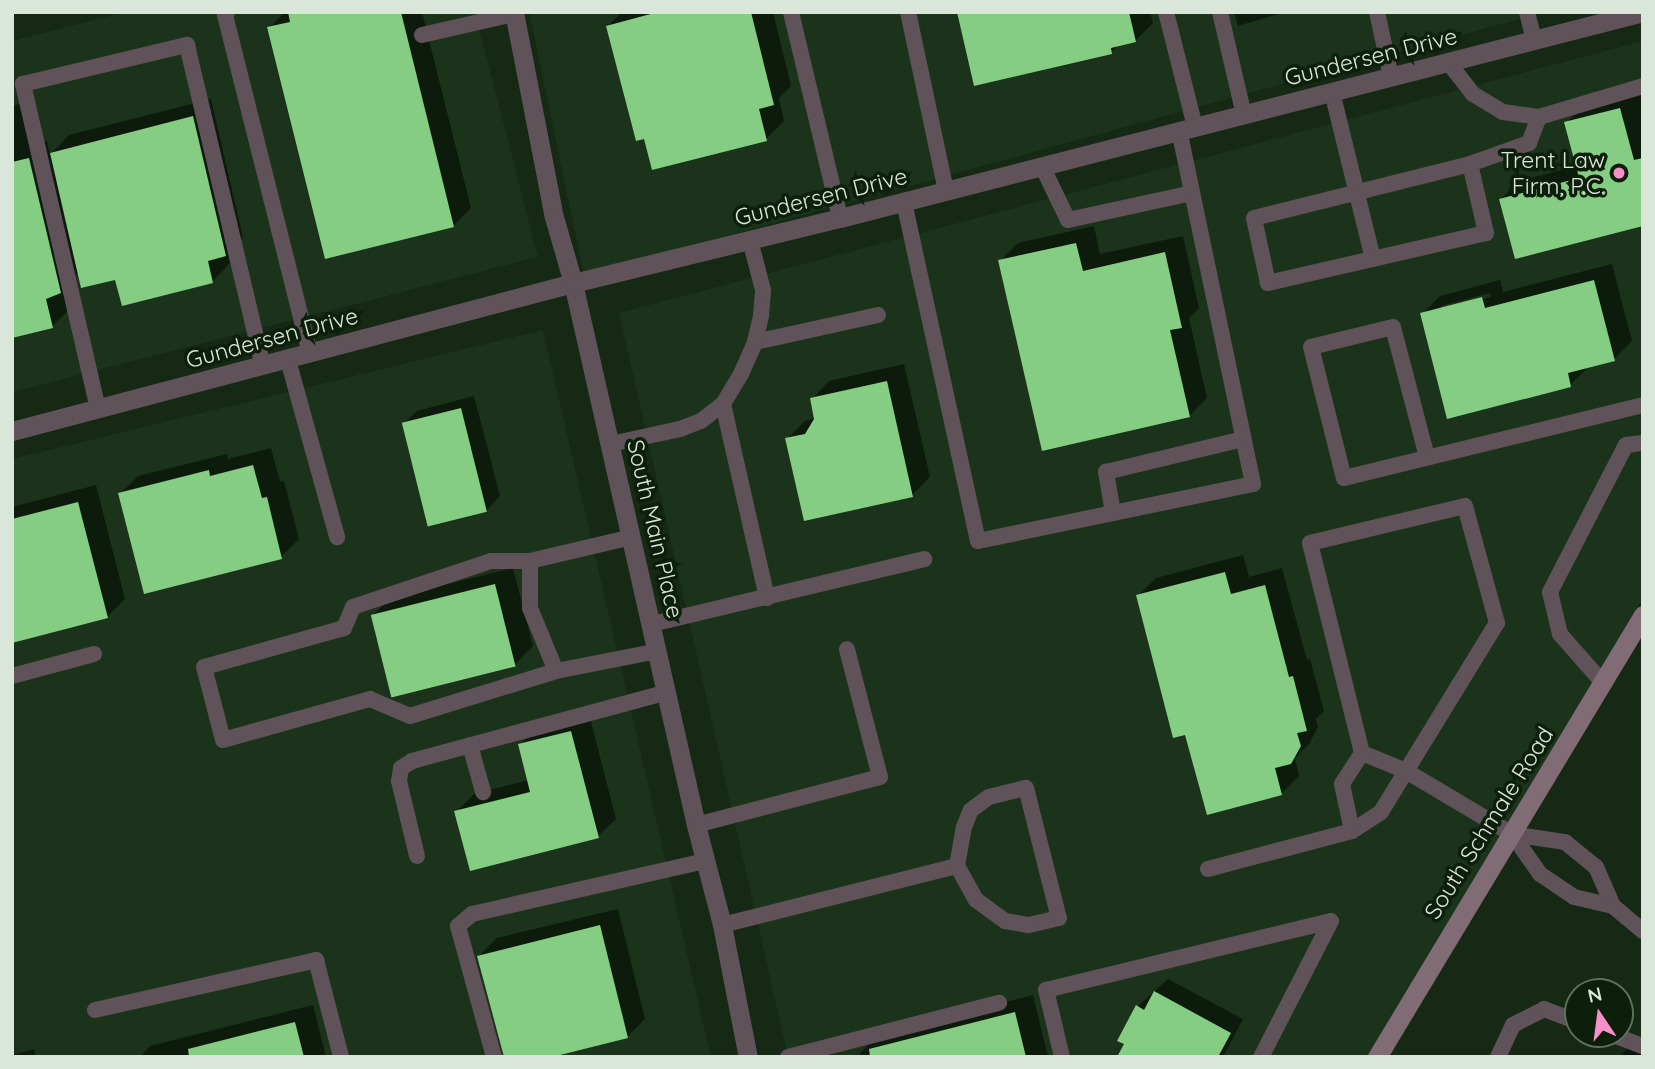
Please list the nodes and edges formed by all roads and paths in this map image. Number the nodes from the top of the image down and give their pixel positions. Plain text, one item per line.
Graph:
1 (227, 12) edge
2 (791, 12) edge
3 (908, 12) edge
4 (1166, 12) edge
5 (1220, 12) edge
6 (1377, 12) edge
7 (1527, 12) edge
8 (514, 13) edge
9 (1635, 13) edge
10 (422, 35) dead end
11 (1534, 40) junction
12 (1448, 62) junction
13 (1391, 76) junction
14 (18, 84) edge
15 (1643, 86) edge
16 (1332, 92) junction
17 (1244, 115) junction
18 (1539, 117) junction
19 (1187, 129) junction
20 (1470, 164) junction
21 (1042, 166) junction
22 (946, 191) junction
23 (1356, 191) junction
24 (1192, 193) junction
25 (904, 202) junction
26 (840, 218) junction
27 (750, 240) junction
28 (1373, 259) junction
29 (573, 283) junction
30 (878, 315) dead end
31 (755, 342) junction
32 (310, 354) junction
33 (288, 360) junction
34 (263, 366) junction
35 (723, 404) junction
36 (1643, 405) edge
37 (98, 409) junction
38 (12, 430) edge
39 (1243, 439) junction
40 (1643, 443) edge
41 (611, 444) junction
42 (1427, 457) junction
43 (1113, 513) junction
44 (337, 537) dead end
45 (632, 537) junction
46 (924, 559) dead end
47 (530, 561) junction
48 (767, 598) junction
49 (1643, 615) edge
50 (652, 624) junction
51 (847, 649) dead end
52 (657, 651) junction
53 (94, 654) dead end
54 (556, 671) junction
55 (12, 676) edge
56 (1604, 684) junction
57 (667, 692) junction
58 (470, 745) junction
59 (1363, 753) junction
60 (1406, 771) junction
61 (482, 792) dead end
62 (696, 825) junction
63 (1352, 831) junction
64 (1513, 834) junction
65 (417, 856) dead end
66 (705, 860) junction
67 (957, 866) junction
68 (1208, 869) dead end
69 (1613, 906) junction
70 (722, 925) junction
71 (1643, 931) edge
72 (999, 1003) dead end
73 (95, 1010) dead end
74 (1564, 1017) edge
75 (835, 1052) edge
76 (341, 1057) edge
77 (494, 1057) edge
78 (748, 1057) edge
79 (788, 1057) edge
80 (1062, 1057) edge
81 (1261, 1057) edge
82 (1377, 1057) edge
83 (1498, 1057) edge

1 - 32 lane
2 - 26 lane
3 - 22 lane
4 - 19 lane
5 - 17 lane
6 - 13 lane
7 - 11 lane
8 - 10 lane
8 - 29 street, South Main Place
9 - 11 street, Gundersen Drive
11 - 12 street, Gundersen Drive
12 - 13 street, Gundersen Drive
12 - 18 lane
13 - 16 street, Gundersen Drive
14 - 34 lane
14 - 37 lane
15 - 18 lane
16 - 17 street, Gundersen Drive
16 - 23 lane
17 - 19 street, Gundersen Drive
18 - 20 lane
19 - 21 street, Gundersen Drive
19 - 24 lane
20 - 23 lane
20 - 28 lane
21 - 22 street, Gundersen Drive
21 - 24 lane
22 - 25 street, Gundersen Drive
23 - 28 lane
23 - 28 lane
24 - 39 lane
25 - 26 street, Gundersen Drive
25 - 43 lane
26 - 27 street, Gundersen Drive
27 - 29 street, Gundersen Drive
27 - 31 lane
29 - 32 street, Gundersen Drive
29 - 41 street, South Main Place
30 - 31 lane
31 - 35 lane
32 - 33 street, Gundersen Drive
33 - 34 street, Gundersen Drive
33 - 44 lane
34 - 37 street, Gundersen Drive
35 - 41 lane
35 - 48 lane
36 - 42 lane
37 - 38 street, Gundersen Drive
39 - 43 lane
39 - 43 lane
40 - 56 lane
41 - 45 street, South Main Place
42 - 42 lane
45 - 47 lane
45 - 50 street, South Main Place
46 - 48 lane
47 - 54 lane
47 - 54 lane
48 - 50 lane
49 - 56 main road, South Schmale Road
50 - 52 street, South Main Place
51 - 62 lane
52 - 54 lane
52 - 57 street, South Main Place
53 - 55 lane
56 - 64 main road, South Schmale Road
57 - 58 lane
57 - 62 street, South Main Place
58 - 61 lane
58 - 65 lane
59 - 60 lane
59 - 60 lane
59 - 63 lane
60 - 63 lane
60 - 64 lane
62 - 66 street, South Main Place
63 - 68 lane
64 - 69 lane
64 - 69 lane
64 - 82 main road, South Schmale Road
66 - 70 street, South Main Place
66 - 77 lane
67 - 67 lane
67 - 70 lane
69 - 71 lane
70 - 78 street, South Main Place
72 - 75 lane
73 - 76 lane
74 - 83 lane
75 - 79 lane
80 - 81 lane

